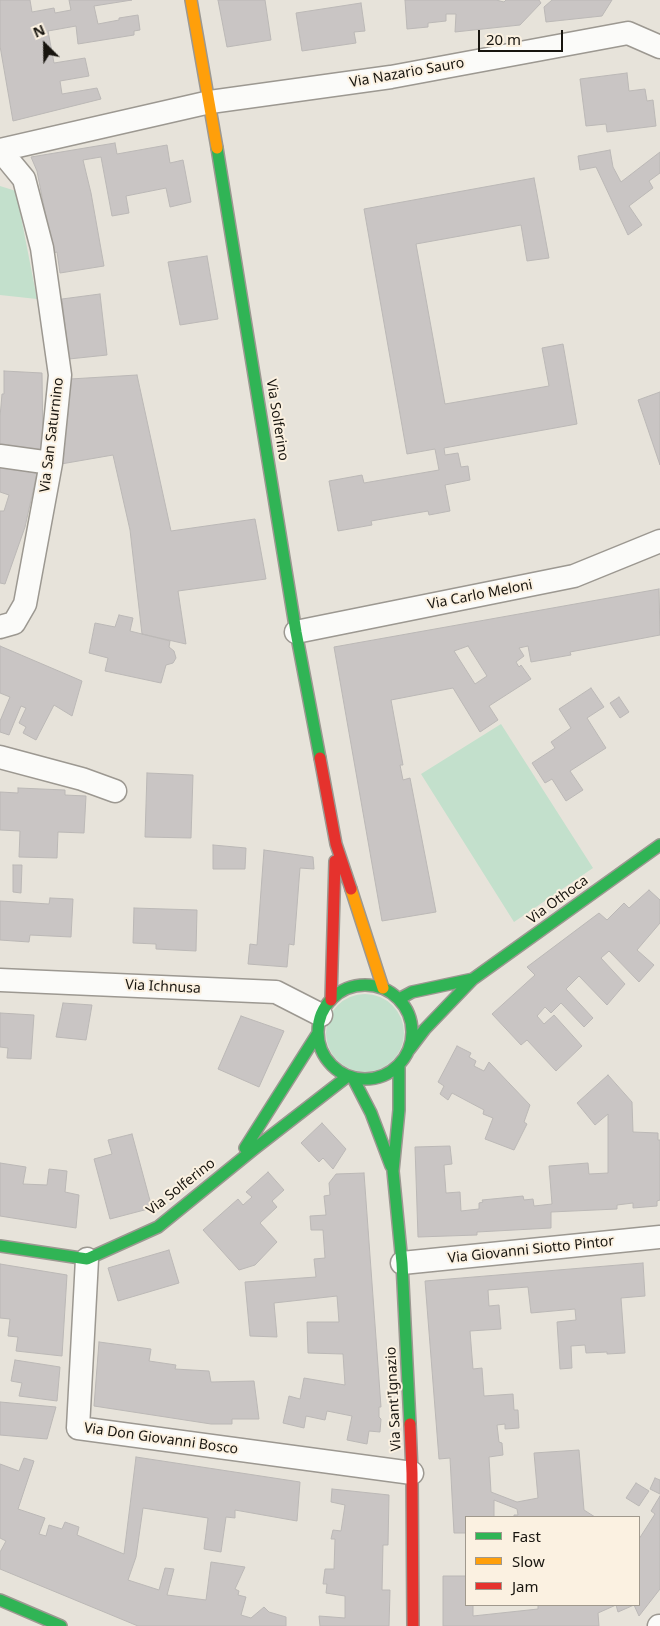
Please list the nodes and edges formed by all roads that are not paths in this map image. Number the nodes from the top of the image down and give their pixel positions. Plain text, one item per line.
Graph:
1 (191, 0) edge
2 (660, 47) edge
3 (210, 102) junction
4 (0, 150) edge
5 (0, 456) edge
6 (50, 463) junction
7 (657, 548) edge
8 (0, 627) edge
9 (296, 632) junction
10 (0, 757) edge
11 (115, 791) dead end
12 (336, 844) junction
13 (660, 845) edge
14 (472, 979) junction
15 (0, 980) edge
16 (383, 988) junction
17 (399, 999) junction
18 (323, 1016) junction
19 (409, 1050) junction
20 (399, 1065) junction
21 (350, 1077) junction
22 (236, 1163) junction
23 (393, 1171) junction
24 (660, 1237) edge
25 (0, 1246) edge
26 (87, 1259) junction
27 (402, 1263) junction
28 (412, 1473) junction
29 (0, 1600) edge
30 (61, 1626) edge
31 (413, 1626) edge

1 - 3 main road, Via Solferino
2 - 3 street, Via Nazario Sauro
3 - 4 street, Via Nazario Sauro
3 - 9 main road, Via Solferino
4 - 6 street, Via San Saturnino
5 - 6 street
6 - 8 street, Via San Saturnino
7 - 9 street, Via Carlo Meloni
9 - 12 main road, Via Solferino
10 - 11 street
12 - 16 main road, Via Solferino
12 - 18 main road, Via Solferino
13 - 14 main road, Via Othoca
14 - 17 main road, Via Othoca
14 - 19 main road, Via Othoca
15 - 18 street, Via Ichnusa
16 - 17 main road
16 - 18 main road
17 - 19 main road
18 - 21 main road
18 - 22 main road, Via Solferino
19 - 20 main road
20 - 21 main road
20 - 23 main road, Via Sant'Ignazio
21 - 22 main road, Via Solferino
21 - 23 main road, Via Sant'Ignazio
22 - 26 main road, Via Solferino
23 - 27 main road, Via Sant'Ignazio
24 - 27 street, Via Giovanni Siotto Pintor
25 - 26 main road
26 - 28 street, Via Don Giovanni Bosco
27 - 28 main road, Via Sant'Ignazio
28 - 31 main road, Via Sant'Ignazio
29 - 30 main road

